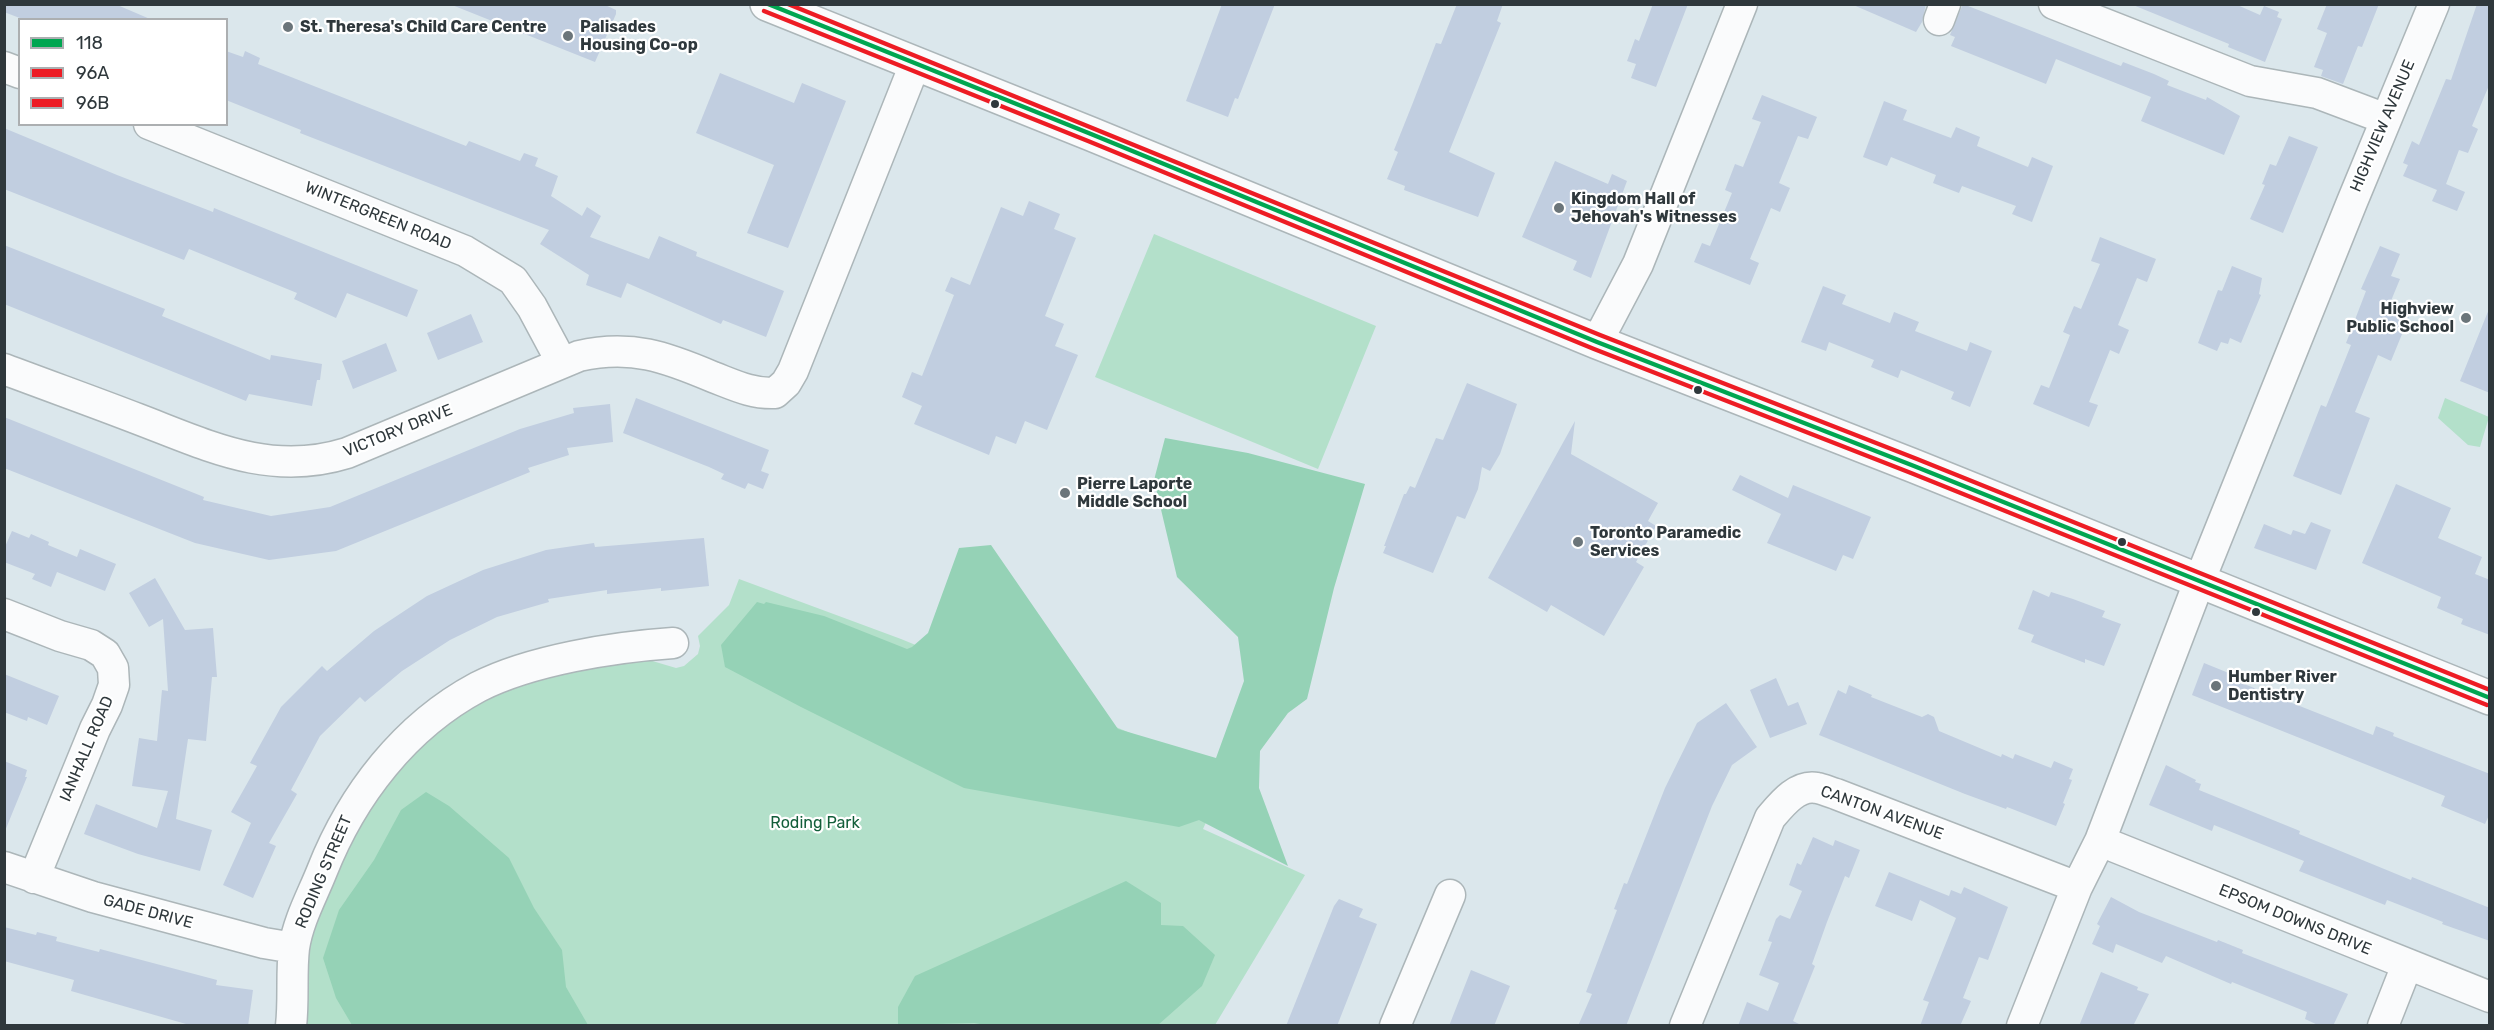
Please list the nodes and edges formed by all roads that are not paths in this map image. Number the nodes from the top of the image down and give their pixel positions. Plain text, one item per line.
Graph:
1 (767, 4) edge
2 (1742, 4) edge
3 (2054, 4) edge
4 (2434, 4) edge
5 (915, 64) junction
6 (2386, 118) junction
7 (154, 126) edge
8 (1597, 342) junction
9 (562, 363) junction
10 (4, 369) edge
11 (2199, 582) junction
12 (4, 614) edge
13 (673, 643) dead end
14 (2490, 698) edge
15 (2100, 841) junction
16 (4, 867) edge
17 (34, 878) junction
18 (2078, 887) junction
19 (1450, 896) dead end
20 (294, 948) junction
21 (2407, 966) junction
22 (2490, 997) edge
23 (291, 1026) edge
24 (1395, 1026) edge
25 (1685, 1026) edge
26 (2022, 1026) edge
27 (2383, 1026) edge

1 - 5 main road
2 - 8 street
3 - 6 street
4 - 6 street, HIGHVIEW AVENUE
5 - 8 main road
5 - 9 street, VICTORY DRIVE
6 - 11 street, HIGHVIEW AVENUE
7 - 9 street, WINTERGREEN ROAD
8 - 11 main road
9 - 10 street, VICTORY DRIVE
11 - 14 main road
11 - 15 street, HIGHVIEW AVENUE
12 - 17 street, IANHALL ROAD
13 - 20 street, RODING STREET
15 - 18 street, HIGHVIEW AVENUE
15 - 21 street, EPSOM DOWNS DRIVE
16 - 17 street, GADE DRIVE
17 - 20 street, GADE DRIVE
18 - 25 street, CANTON AVENUE
18 - 26 street, HIGHVIEW AVENUE
19 - 24 street
20 - 23 street, RODING STREET
21 - 22 street, EPSOM DOWNS DRIVE
21 - 27 street

